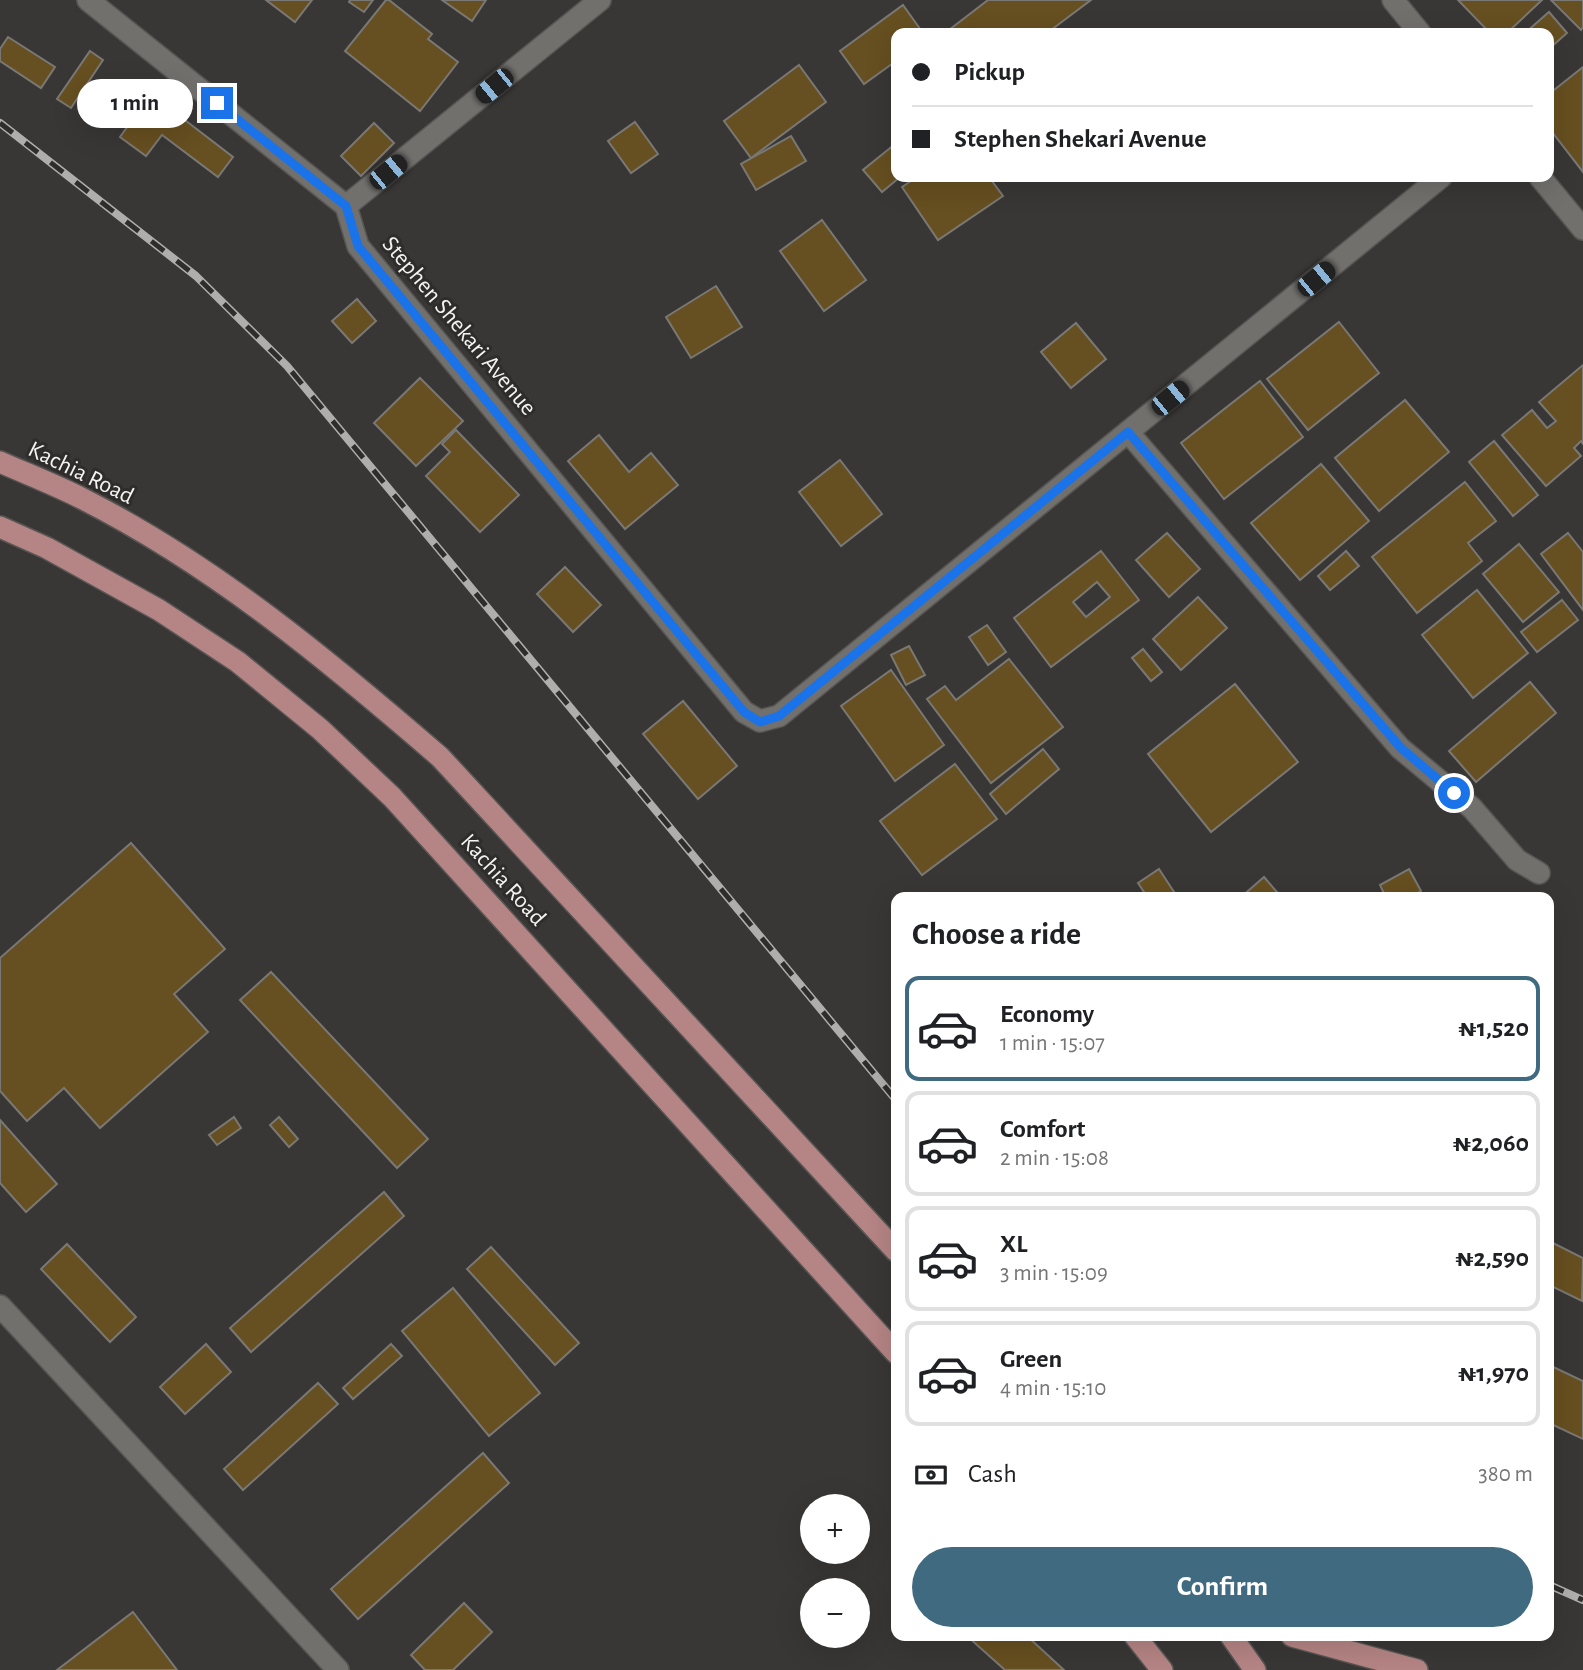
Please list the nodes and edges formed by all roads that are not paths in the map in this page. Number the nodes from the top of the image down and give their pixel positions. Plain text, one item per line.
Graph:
1 (88, 0) edge
2 (600, 0) edge
3 (1393, 0) edge
4 (1416, 28) edge
5 (1435, 182) edge
6 (1544, 182) edge
7 (346, 206) junction
8 (1583, 229) edge
9 (1128, 432) junction
10 (0, 462) edge
11 (0, 527) edge
12 (1539, 873) dead end
13 (891, 1246) edge
14 (0, 1306) edge
15 (891, 1347) edge
16 (1139, 1641) edge
17 (1235, 1641) edge
18 (1310, 1641) edge
19 (338, 1670) edge
20 (1162, 1670) edge
21 (1255, 1670) edge
22 (1417, 1670) edge

1 - 7 street
2 - 7 street
3 - 4 street
5 - 9 street
6 - 8 street
7 - 9 street, Stephen Shekari Avenue
9 - 12 street
10 - 13 main road, Kachia Road
11 - 15 main road, Kachia Road
14 - 19 street
16 - 20 main road
17 - 21 main road
18 - 22 main road

